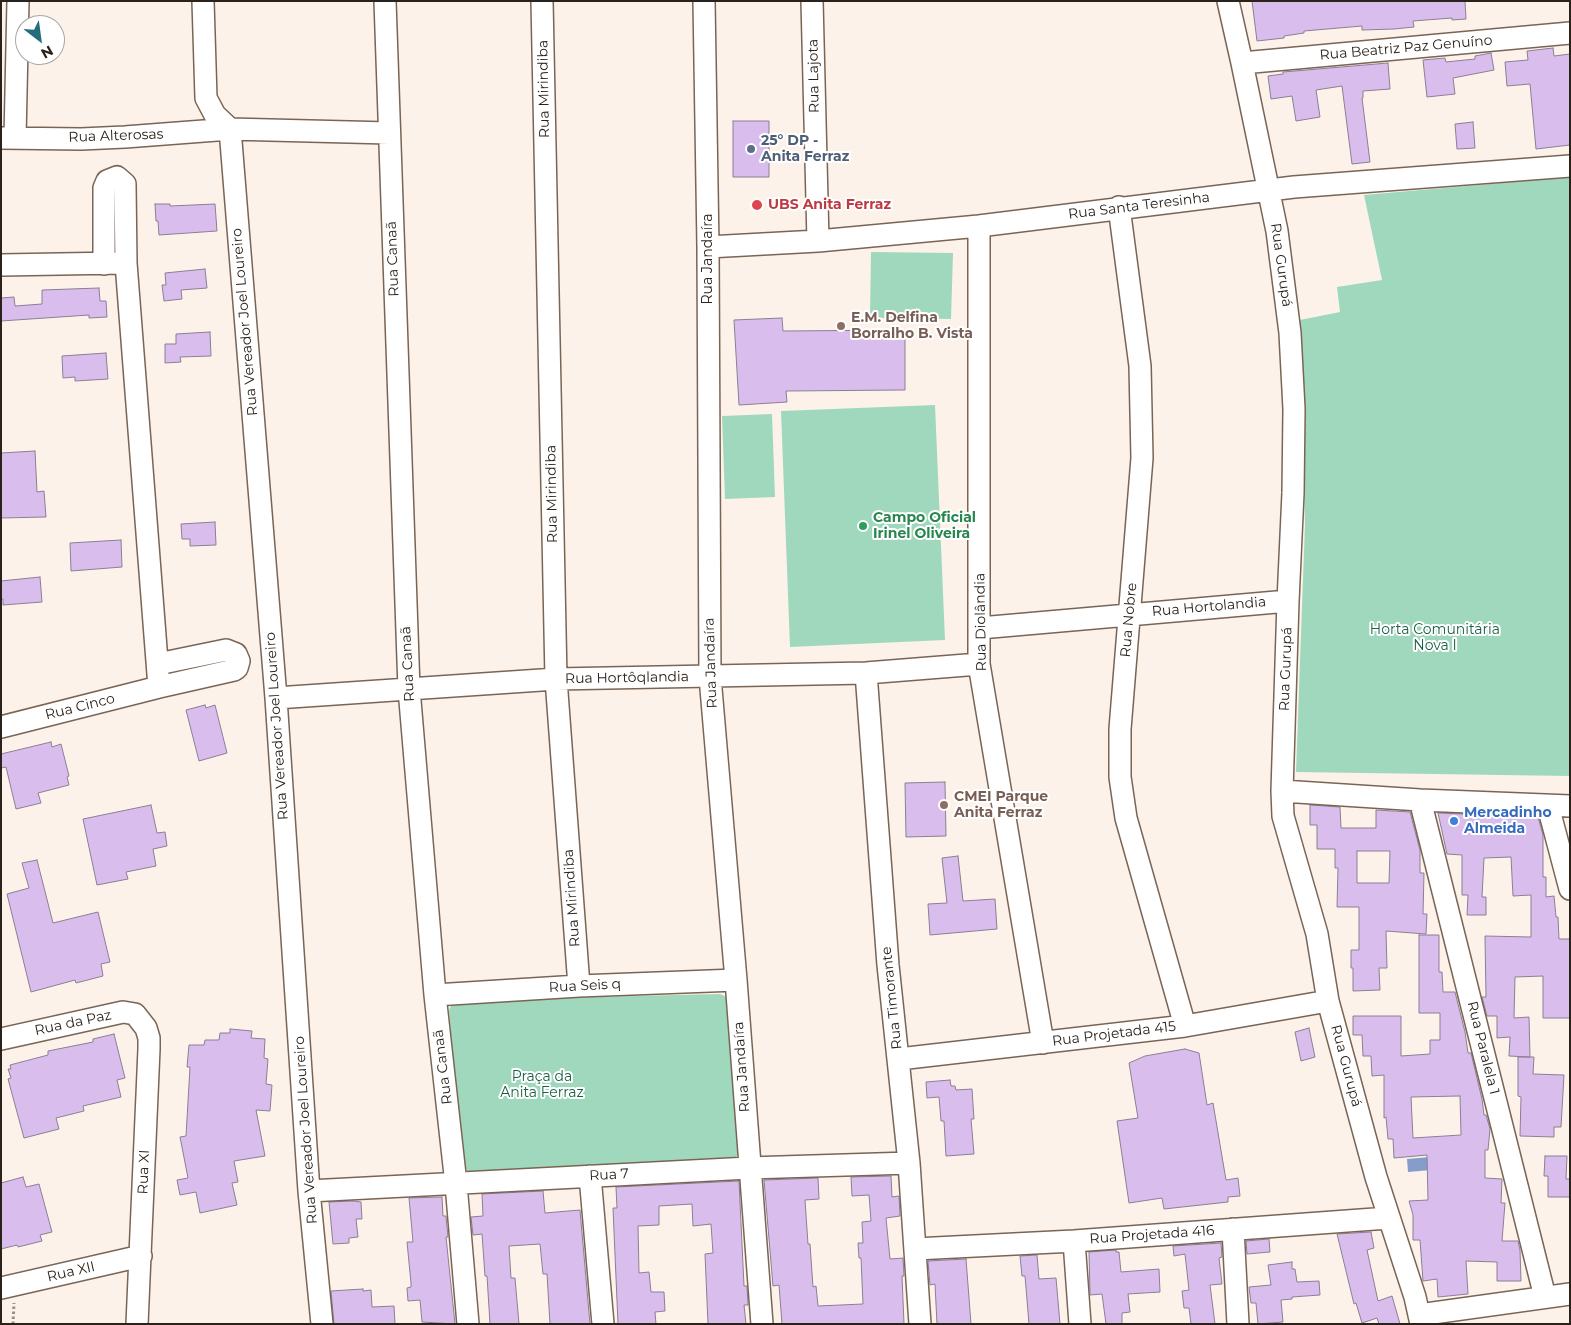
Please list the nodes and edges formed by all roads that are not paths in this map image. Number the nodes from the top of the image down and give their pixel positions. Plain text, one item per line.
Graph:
1 (18, 1) edge
2 (204, 1) edge
3 (385, 1) edge
4 (542, 1) edge
5 (704, 1) edge
6 (812, 1) edge
7 (1228, 1) edge
8 (1570, 34) edge
9 (1242, 63) junction
10 (230, 129) junction
11 (389, 133) junction
12 (8, 138) edge
13 (1570, 166) edge
14 (1269, 191) junction
15 (1119, 207) junction
16 (980, 226) junction
17 (818, 241) junction
18 (708, 247) junction
19 (126, 263) junction
20 (104, 264) junction
21 (1, 265) edge
22 (1288, 601) junction
23 (1129, 614) junction
24 (980, 628) junction
25 (158, 664) junction
26 (979, 664) junction
27 (866, 673) junction
28 (710, 677) junction
29 (556, 679) junction
30 (160, 687) junction
31 (409, 689) junction
32 (276, 698) junction
33 (1, 726) edge
34 (1282, 791) junction
35 (1420, 800) junction
36 (1548, 806) junction
37 (1570, 806) edge
38 (1570, 889) edge
39 (736, 980) junction
40 (579, 986) junction
41 (435, 995) junction
42 (1328, 1001) junction
43 (142, 1021) joint
44 (1185, 1026) junction
45 (1, 1039) edge
46 (1043, 1043) junction
47 (899, 1059) junction
48 (909, 1163) junction
49 (749, 1168) junction
50 (590, 1176) junction
51 (456, 1184) junction
52 (309, 1191) junction
53 (1388, 1218) junction
54 (1233, 1229) junction
55 (1074, 1241) junction
56 (915, 1249) junction
57 (141, 1256) junction
58 (1, 1288) edge
59 (1570, 1294) edge
60 (1545, 1297) junction
61 (1420, 1320) edge
62 (137, 1324) edge
63 (322, 1324) edge
64 (468, 1324) edge
65 (603, 1324) edge
66 (762, 1324) edge
67 (920, 1324) edge
68 (1080, 1324) edge
69 (1238, 1324) edge

1 - 12 street
2 - 10 street
3 - 11 street, Rua Canaã
4 - 29 street, Rua Mirindiba
5 - 18 street, Rua Jandaíra
6 - 17 street, Rua Lajota
7 - 9 street, Rua Gurupá
8 - 9 street, Rua Beatriz Paz Genuíno
9 - 14 street, Rua Gurupá
10 - 11 street
10 - 12 street, Rua Alterosas
10 - 32 street, Rua Vereador Joel Loureiro
11 - 31 street, Rua Canaã
13 - 14 street, Rua Santa Teresinha
14 - 15 street, Rua Santa Teresinha
14 - 22 street, Rua Gurupá
15 - 16 street, Rua Santa Teresinha
15 - 23 street, Rua Nobre
16 - 17 street, Rua Santa Teresinha
16 - 24 street, Rua Diolândia
17 - 18 street, Rua Santa Teresinha
18 - 28 street, Rua Jandaíra
19 - 20 street
19 - 20 street
19 - 25 street
20 - 21 street
22 - 23 street, Rua Hortolandia
22 - 34 street, Rua Gurupá
23 - 24 street, Rua Hortolandia
23 - 44 street, Rua Nobre
24 - 26 street, Rua Diolândia
25 - 30 street
25 - 30 street, Rua Cinco
26 - 27 street, Rua Hortôqlandia
26 - 46 street, Rua Diolândia
27 - 28 street, Rua Hortôqlandia
27 - 47 street, Rua Timorante
28 - 29 street, Rua Hortôqlandia
28 - 39 street, Rua Jandaíra
29 - 31 street, Rua Hortôqlandia
29 - 40 street, Rua Mirindiba
30 - 33 street, Rua Cinco
31 - 32 street, Rua Hortôqlandia
31 - 41 street, Rua Canaã
32 - 52 street, Rua Vereador Joel Loureiro
34 - 35 street
34 - 42 street, Rua Gurupá
35 - 36 street
35 - 60 street, Rua Paralela 1
36 - 37 street
36 - 38 street
39 - 40 street, Rua Seis q
39 - 49 street, Rua Jandaíra
40 - 41 street, Rua Seis q
41 - 51 street, Rua Canaã
42 - 44 street, Rua Projetada 415
42 - 53 street, Rua Gurupá
43 - 45 street, Rua da Paz
43 - 57 street, Rua XI
44 - 46 street, Rua Projetada 415
46 - 47 street, Rua Projetada 415
47 - 48 street, Rua Timorante
48 - 49 street, Rua 7
48 - 56 street, Rua Timorante
49 - 50 street, Rua 7
49 - 66 street, Rua Jandaíra
50 - 51 street, Rua 7
50 - 65 street
51 - 52 street, Rua 7
51 - 64 street, Rua Canaã
52 - 63 street, Rua Vereador Joel Loureiro
53 - 54 street, Rua Projetada 416
53 - 61 street, Rua Gurupá
54 - 55 street, Rua Projetada 416
54 - 69 street
55 - 56 street, Rua Projetada 416
55 - 68 street
56 - 67 street, Rua Timorante
57 - 58 street, Rua XII
57 - 62 street, Rua XI
59 - 60 street
60 - 61 street

